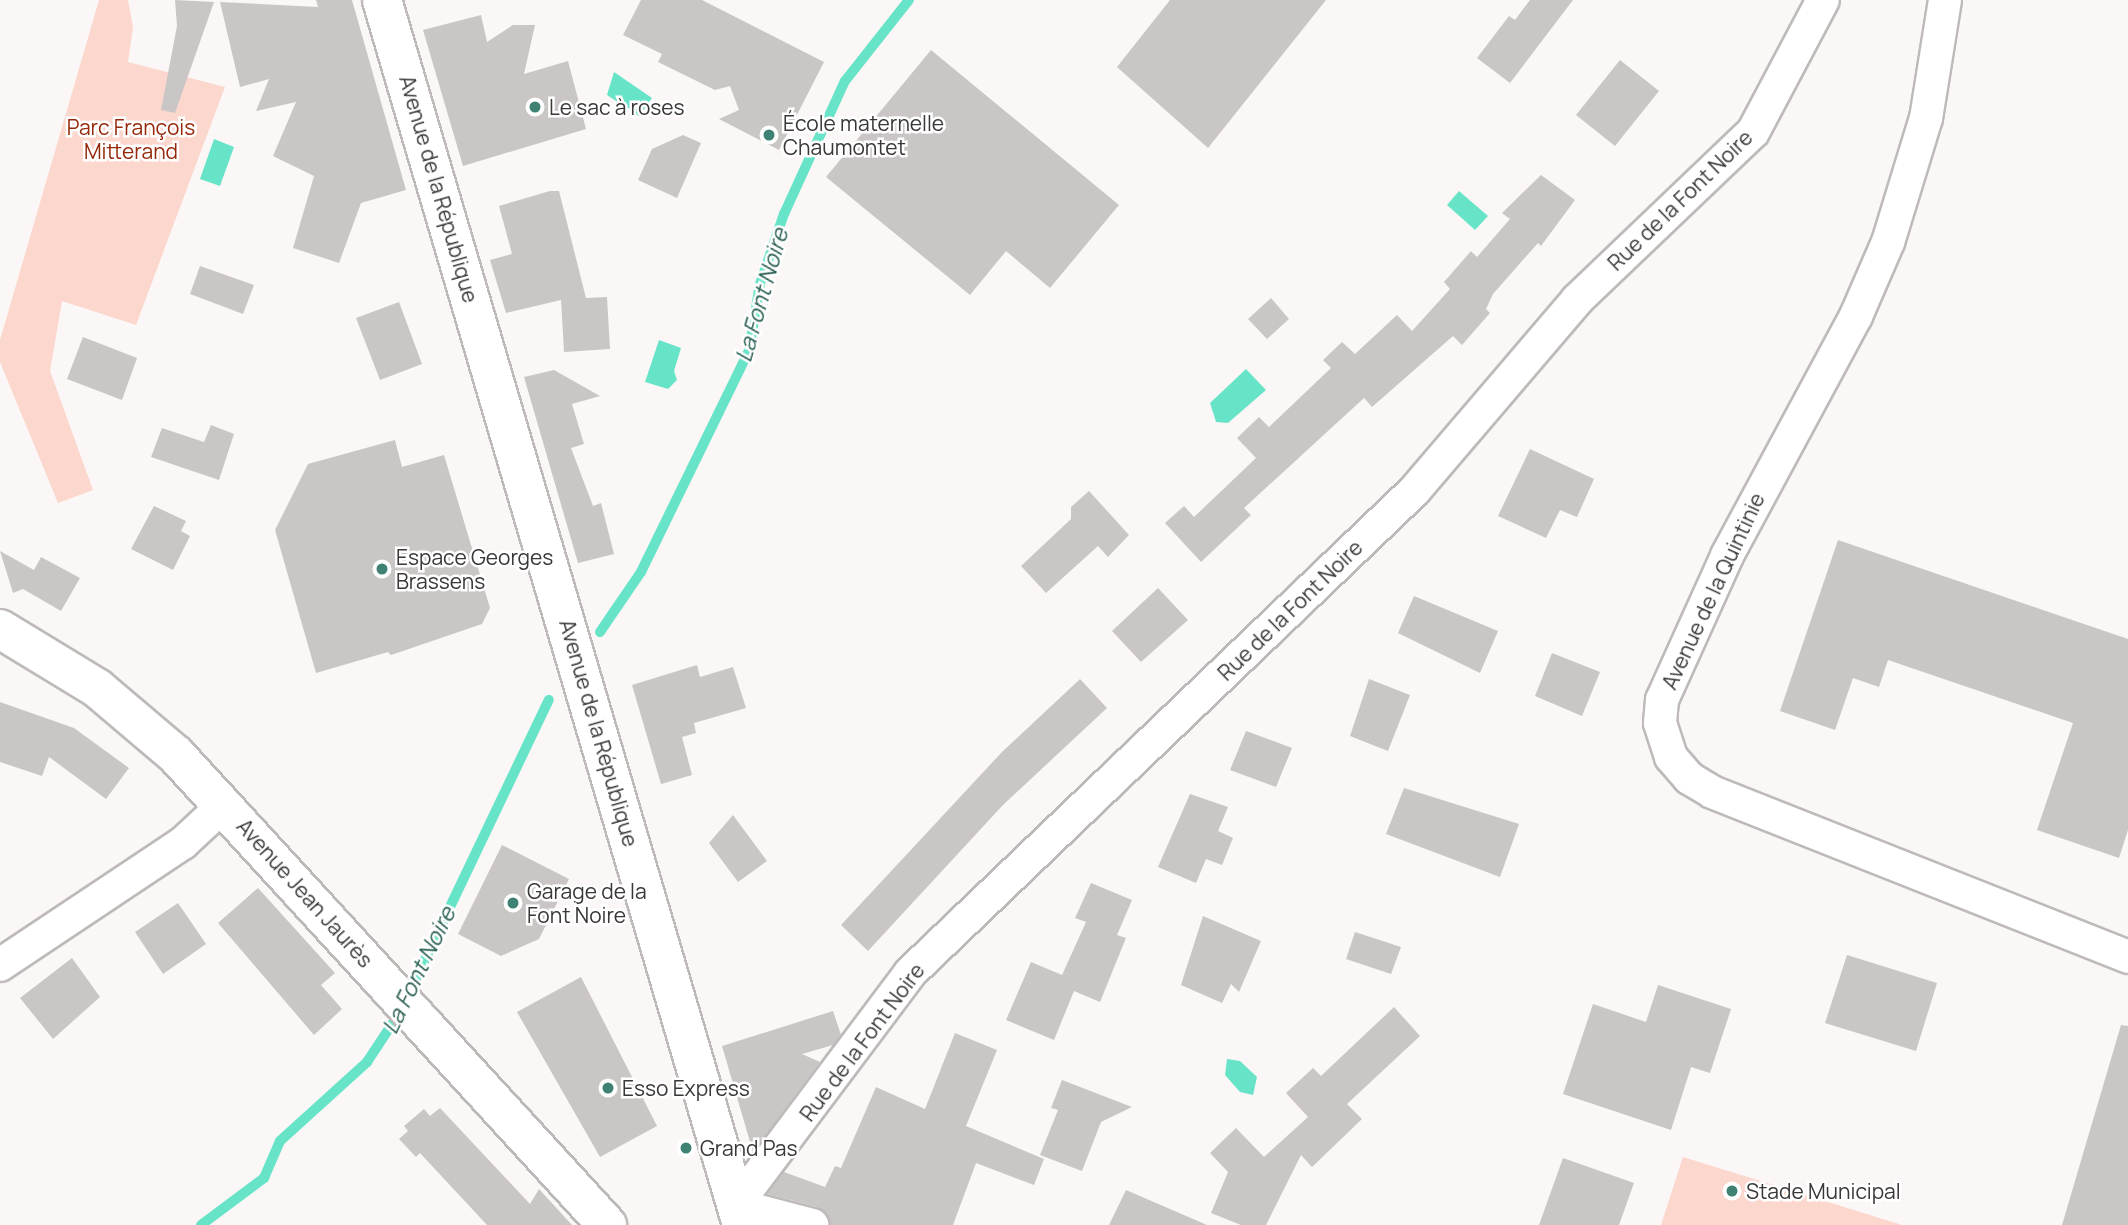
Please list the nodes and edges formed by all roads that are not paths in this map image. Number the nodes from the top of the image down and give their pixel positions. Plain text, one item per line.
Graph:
1 (382, 0) edge
2 (1823, 0) edge
3 (1945, 0) edge
4 (0, 629) edge
5 (225, 804) junction
6 (2128, 957) edge
7 (0, 965) edge
8 (739, 1215) edge
9 (607, 1225) edge
10 (811, 1225) edge

1 - 8 main road, Avenue de la République
2 - 8 street, Rue de la Font Noire
3 - 6 street, Avenue de la Quintinie
4 - 5 main road, Avenue Jean Jaurès
5 - 7 street
5 - 9 main road, Avenue Jean Jaurès
8 - 10 street

